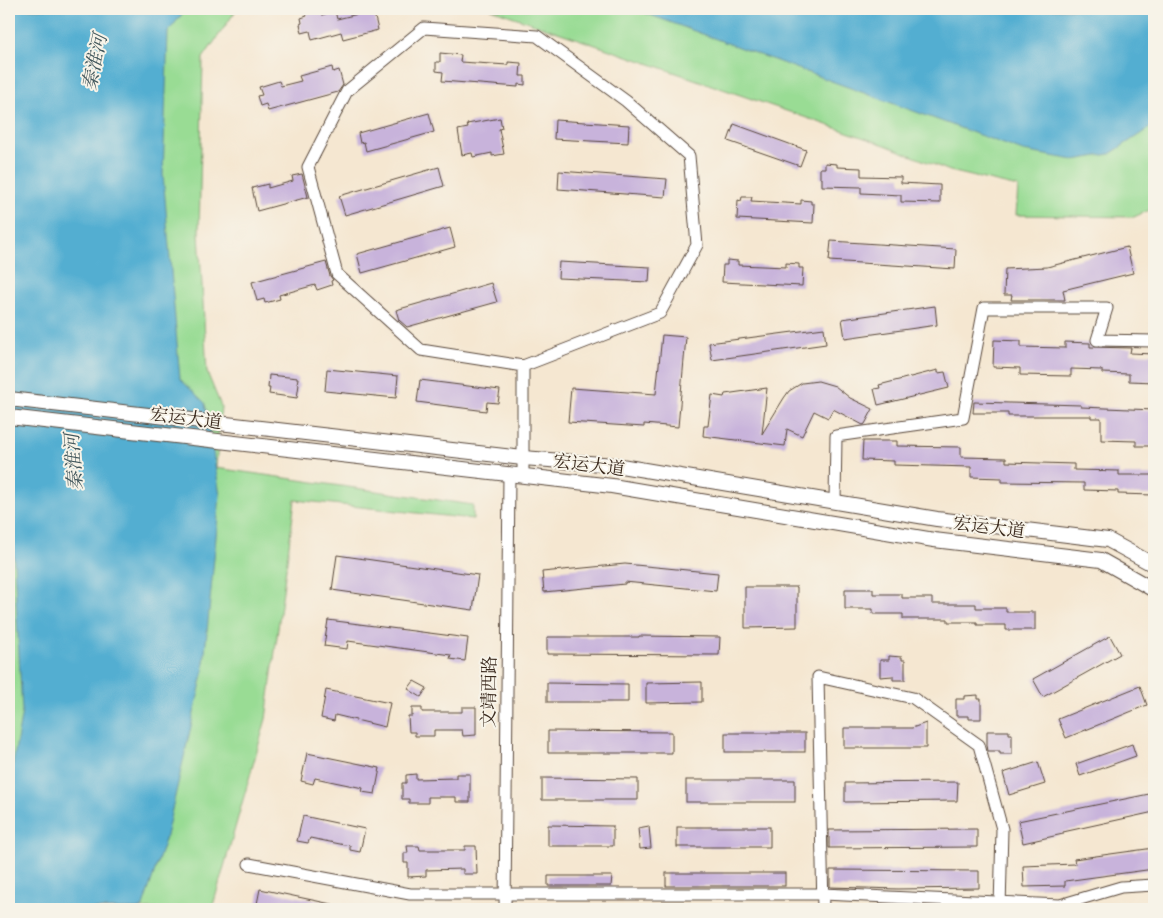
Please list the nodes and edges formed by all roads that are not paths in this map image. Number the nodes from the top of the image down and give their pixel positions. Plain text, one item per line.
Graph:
1 (1154, 341) edge
2 (523, 366) junction
3 (9, 399) edge
4 (9, 417) edge
5 (523, 458) junction
6 (516, 475) junction
7 (835, 502) junction
8 (1154, 566) edge
9 (1154, 590) edge
10 (249, 864) dead end
11 (1154, 885) edge
12 (823, 894) junction
13 (505, 895) junction
14 (1000, 906) edge
15 (505, 909) edge
16 (823, 909) edge

1 - 7 street
2 - 2 street
2 - 5 street, 文靖西路
3 - 5 main road, 宏运大道
4 - 6 main road, 宏运大道
5 - 6 street, 文靖西路
5 - 7 main road, 宏运大道
6 - 9 main road, 宏运大道
6 - 13 street, 文靖西路
7 - 8 main road, 宏运大道
10 - 13 street
11 - 14 street
12 - 13 street
12 - 14 street
12 - 14 street
12 - 16 street
13 - 15 street, 文靖西路

